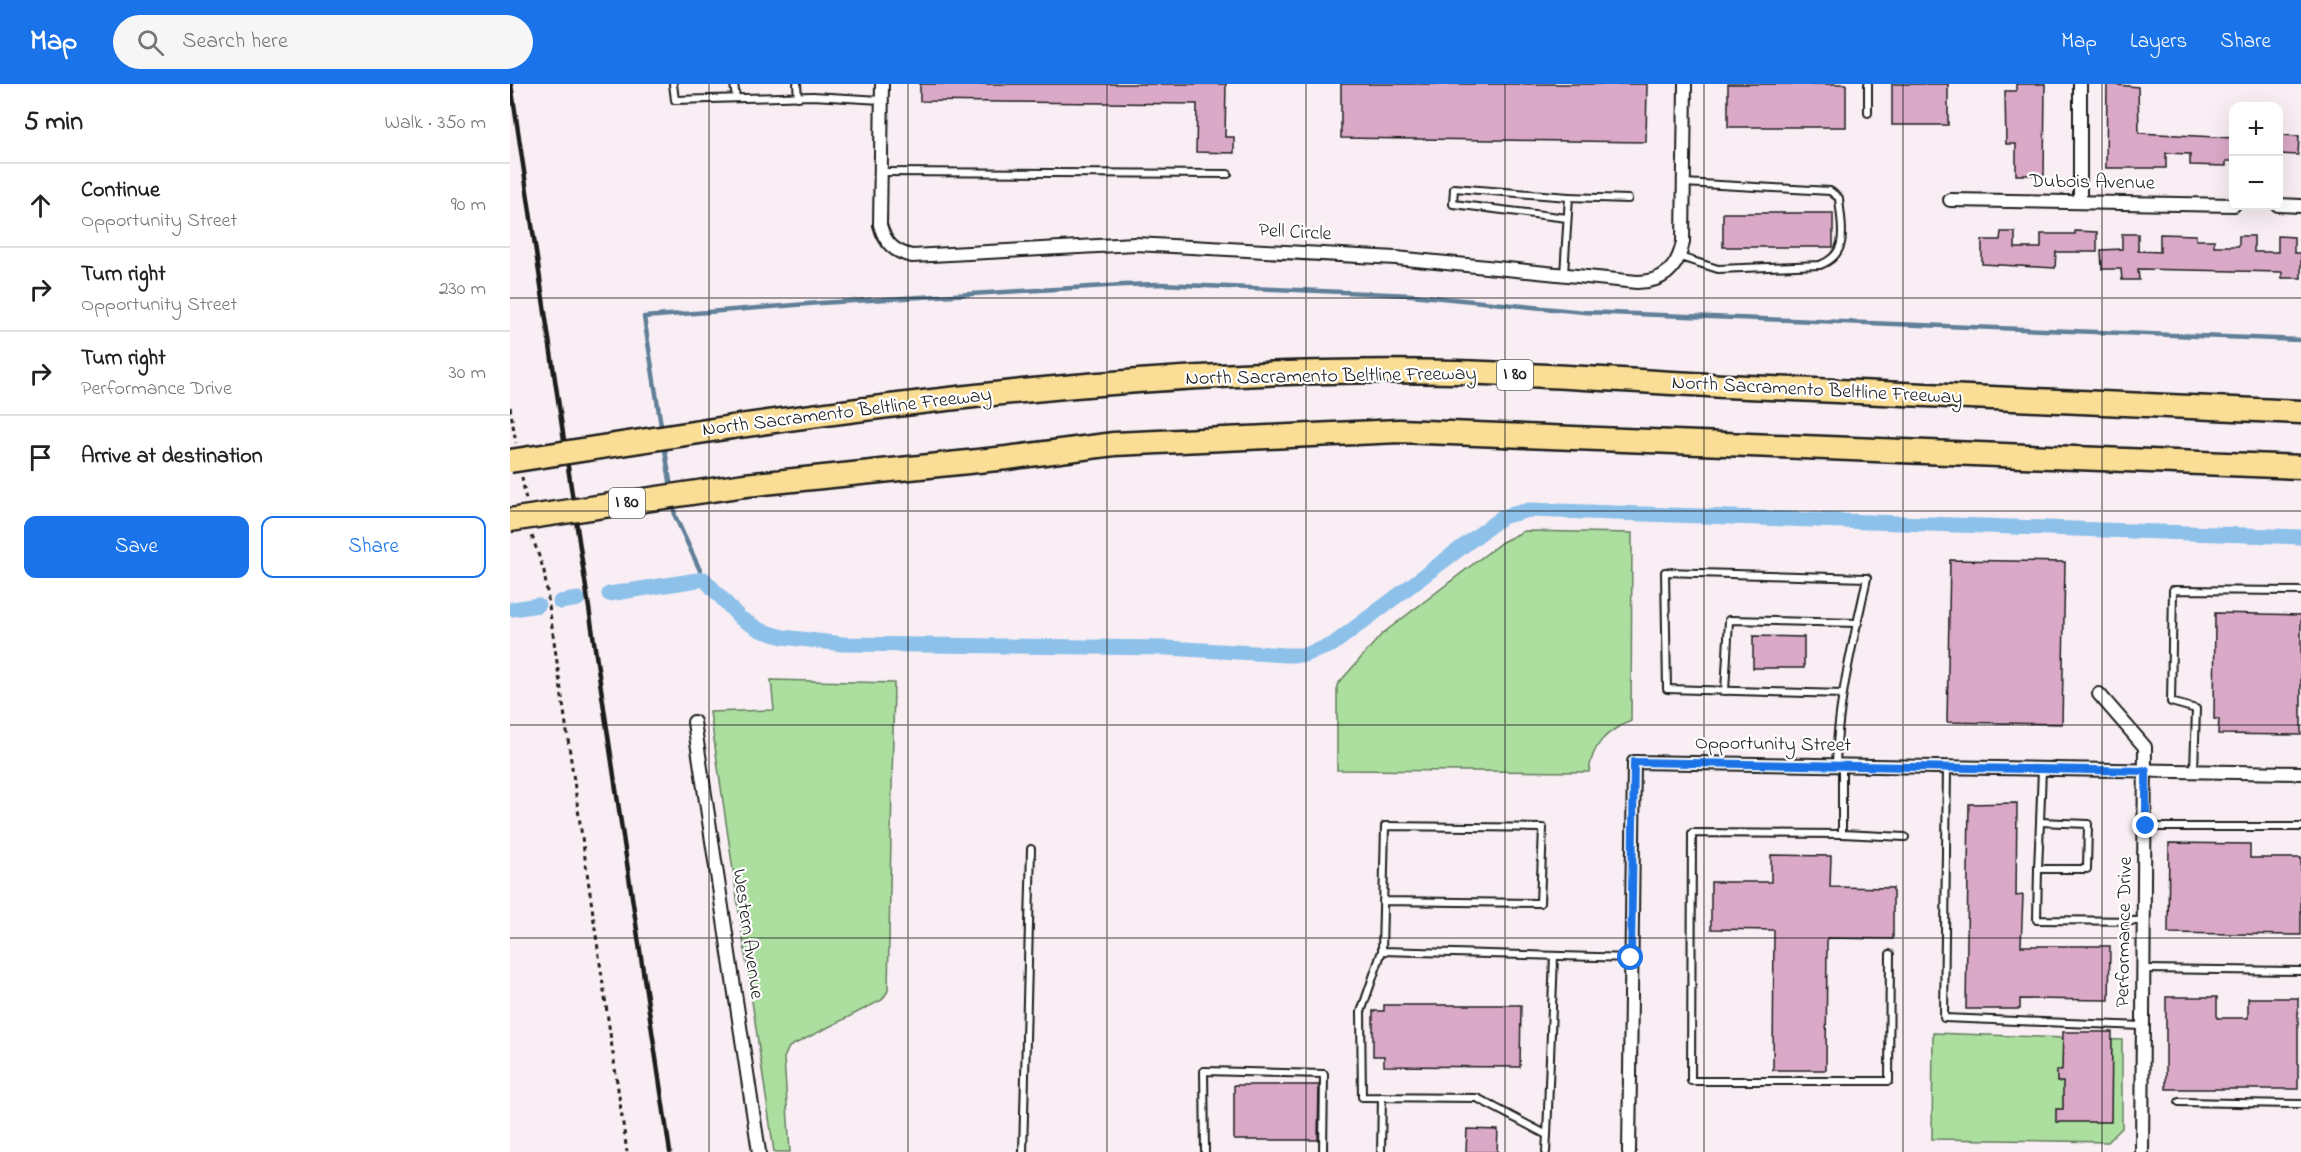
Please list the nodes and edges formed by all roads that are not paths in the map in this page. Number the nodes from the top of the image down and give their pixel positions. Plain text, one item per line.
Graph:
1 (673, 84) edge
2 (734, 84) edge
3 (798, 84) edge
4 (882, 84) edge
5 (1685, 84) edge
6 (1868, 84) edge
7 (2080, 84) edge
8 (798, 97) junction
9 (736, 98) junction
10 (882, 100) junction
11 (1868, 113) dead end
12 (881, 172) junction
13 (1228, 174) dead end
14 (1684, 183) junction
15 (1569, 197) junction
16 (1628, 199) dead end
17 (1950, 200) dead end
18 (2080, 202) junction
19 (2229, 205) edge
20 (2283, 205) edge
21 (2301, 206) edge
22 (1567, 218) junction
23 (1680, 257) junction
24 (1564, 275) junction
25 (2301, 412) edge
26 (516, 459) edge
27 (2301, 467) edge
28 (520, 524) edge
29 (2301, 591) edge
30 (1858, 623) junction
31 (1725, 691) junction
32 (1843, 694) junction
33 (2098, 694) dead end
34 (694, 722) dead end
35 (1839, 766) junction
36 (1947, 768) junction
37 (2042, 769) junction
38 (2146, 771) junction
39 (2194, 771) junction
40 (2301, 773) edge
41 (2040, 822) junction
42 (2146, 826) junction
43 (2301, 827) edge
44 (1842, 834) junction
45 (1905, 837) dead end
46 (1031, 849) dead end
47 (2038, 869) junction
48 (1383, 901) junction
49 (2145, 921) junction
50 (1382, 951) junction
51 (1890, 954) dead end
52 (1554, 956) junction
53 (1631, 958) junction
54 (2144, 969) junction
55 (2301, 971) edge
56 (2144, 1026) junction
57 (1382, 1097) junction
58 (2179, 1102) dead end
59 (2301, 1104) edge
60 (1547, 1135) junction
61 (759, 1152) edge
62 (1023, 1152) edge
63 (1205, 1152) edge
64 (1323, 1152) edge
65 (1382, 1152) edge
66 (1546, 1152) edge
67 (1629, 1152) edge
68 (2142, 1152) edge

1 - 9 lane
2 - 9 lane
3 - 8 lane
4 - 10 street, Pell Circle
5 - 14 street
6 - 11 lane
7 - 18 street
8 - 9 lane
8 - 10 lane
10 - 12 street, Pell Circle
12 - 13 lane
12 - 24 street, Pell Circle
14 - 23 street
14 - 23 lane
15 - 16 lane
15 - 22 lane
15 - 22 lane
17 - 18 street, Dubois Avenue
18 - 19 street, Dubois Avenue
20 - 21 street
22 - 24 lane
23 - 24 street, Pell Circle
25 - 26 highway, North Sacramento Beltline Freeway / I 80, bridge
27 - 28 highway, I 80, bridge
29 - 39 lane
30 - 31 lane
30 - 31 lane
30 - 32 lane
31 - 32 lane
32 - 35 lane
33 - 38 street, Performance Drive
34 - 61 street, Western Avenue
35 - 36 street, Opportunity Street
35 - 44 lane
35 - 53 street, Opportunity Street
36 - 37 street, Opportunity Street
36 - 56 lane
37 - 38 street, Opportunity Street
37 - 41 lane
38 - 39 street, Opportunity Street
38 - 42 street, Performance Drive
39 - 40 street, Opportunity Street
41 - 47 lane
41 - 47 lane
42 - 43 lane
42 - 49 street, Performance Drive
44 - 45 lane
44 - 51 lane
46 - 62 lane
47 - 49 lane
48 - 48 lane
48 - 50 lane
49 - 54 street, Performance Drive
50 - 52 lane
50 - 57 lane
52 - 53 lane
52 - 60 lane
53 - 67 street, Opportunity Street
54 - 55 lane
54 - 56 street, Performance Drive
56 - 68 street, Performance Drive
57 - 60 lane
57 - 65 lane
58 - 59 lane
60 - 66 lane
63 - 64 lane

